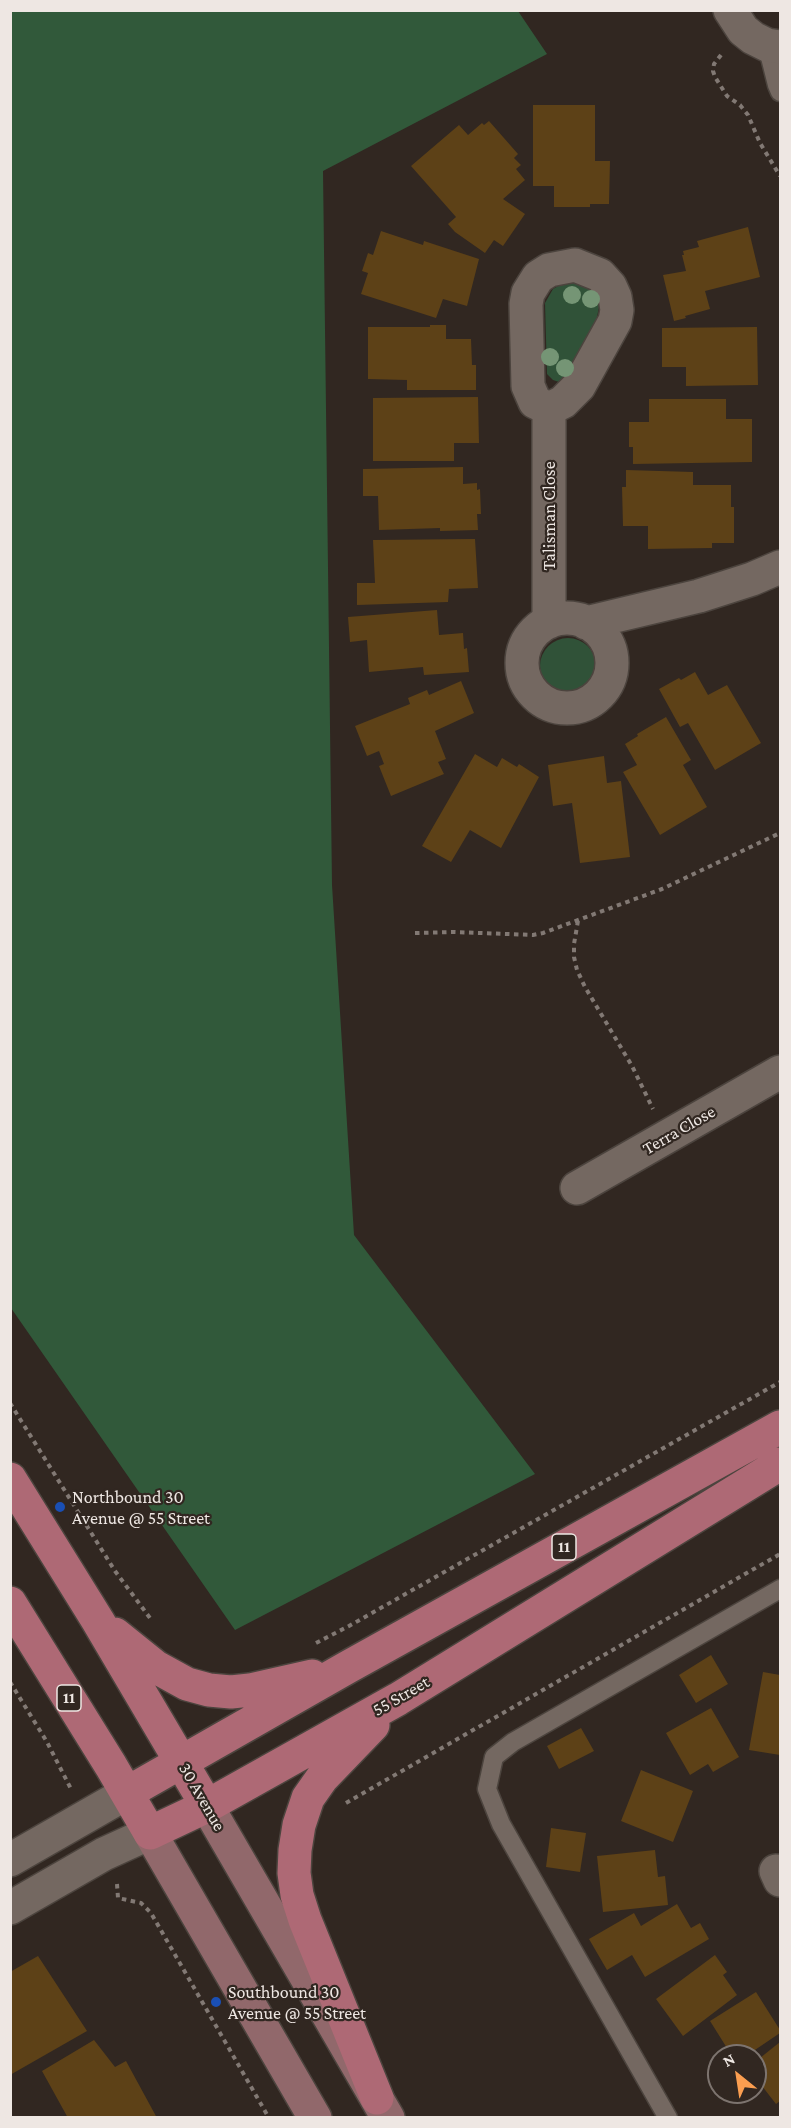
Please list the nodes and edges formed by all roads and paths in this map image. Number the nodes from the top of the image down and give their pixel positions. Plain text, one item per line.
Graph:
1 (730, 10) edge
2 (774, 46) edge
3 (720, 55) dead end
4 (780, 92) edge
5 (780, 176) edge
6 (549, 409) dead end
7 (780, 567) edge
8 (549, 622) junction
9 (586, 623) junction
10 (780, 833) edge
11 (578, 921) junction
12 (415, 933) dead end
13 (780, 1072) edge
14 (666, 1137) junction
15 (577, 1188) dead end
16 (780, 1382) edge
17 (10, 1403) edge
18 (780, 1427) edge
19 (780, 1464) edge
20 (10, 1479) edge
21 (780, 1554) edge
22 (780, 1589) edge
23 (10, 1602) edge
24 (98, 1621) junction
25 (154, 1622) dead end
26 (310, 1645) dead end
27 (348, 1667) junction
28 (10, 1682) edge
29 (398, 1699) junction
30 (182, 1762) junction
31 (71, 1789) dead end
32 (127, 1793) junction
33 (207, 1806) junction
34 (337, 1808) dead end
35 (150, 1833) junction
36 (104, 1854) junction
37 (10, 1860) edge
38 (10, 1908) edge
39 (382, 2108) edge
40 (269, 2118) edge
41 (315, 2118) edge
42 (668, 2118) edge

1 - 2 street
2 - 4 lane
3 - 5 path
6 - 8 street, Talisman Close
7 - 9 street
8 - 9 street
8 - 9 street
10 - 11 path
11 - 12 path
11 - 14 path
13 - 14 street, Terra Close
14 - 15 street, Terra Close
16 - 26 path
17 - 25 path
18 - 27 main road, 11
19 - 29 main road, 55 Street / 11
20 - 24 main road, 30 Avenue
21 - 34 path
22 - 42 lane
23 - 32 main road, 11
24 - 27 main road
24 - 30 main road, 30 Avenue
27 - 30 main road, 11
28 - 31 path
29 - 33 main road, 55 Street / 11
29 - 39 main road
30 - 32 main road, 11
30 - 33 main road, 30 Avenue
32 - 35 main road, 11
32 - 37 street
33 - 35 main road, 55 Street / 11
33 - 39 main road, 30 Avenue
35 - 36 street, 55 Street
35 - 41 main road
36 - 38 street, 55 Street
36 - 40 path

